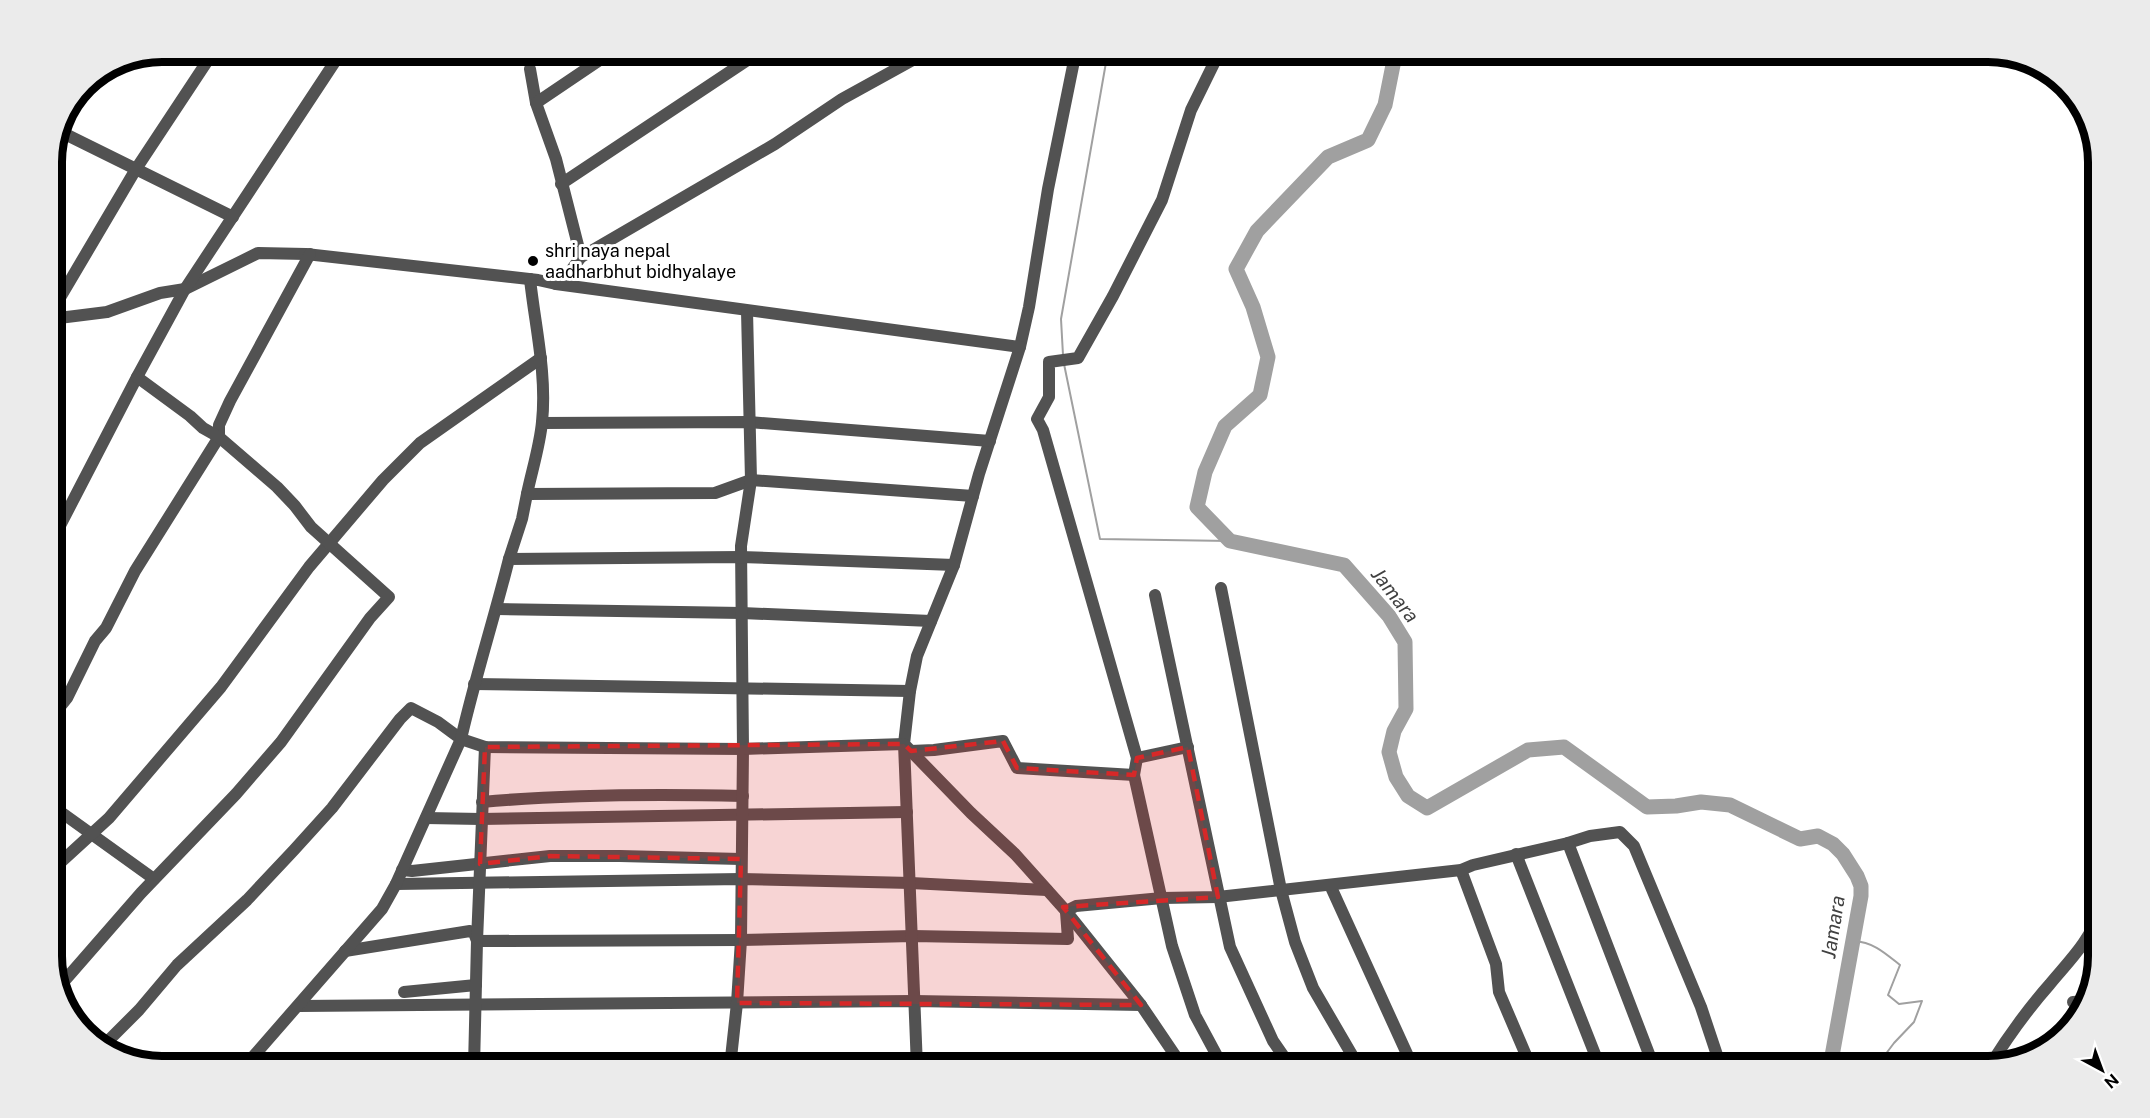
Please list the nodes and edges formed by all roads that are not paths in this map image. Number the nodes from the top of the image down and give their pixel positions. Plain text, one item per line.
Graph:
1 (207, 62) edge
2 (335, 62) edge
3 (597, 62) edge
4 (744, 62) edge
5 (909, 62) edge
6 (1074, 62) edge
7 (1215, 62) edge
8 (530, 69) dead end
9 (536, 103) junction
10 (65, 134) edge
11 (136, 169) junction
12 (561, 184) junction
13 (233, 217) junction
14 (310, 254) junction
15 (581, 258) junction
16 (530, 279) junction
17 (556, 284) junction
18 (185, 289) junction
19 (62, 294) edge
20 (747, 311) junction
21 (62, 318) edge
22 (1020, 348) junction
23 (541, 358) junction
24 (137, 377) junction
25 (542, 423) junction
26 (749, 423) junction
27 (219, 437) junction
28 (990, 441) junction
29 (751, 480) junction
30 (527, 494) junction
31 (973, 496) junction
32 (62, 522) edge
33 (330, 543) junction
34 (741, 557) junction
35 (509, 559) junction
36 (954, 565) junction
37 (1221, 588) dead end
38 (1155, 595) dead end
39 (497, 609) junction
40 (742, 613) junction
41 (931, 621) junction
42 (474, 684) junction
43 (743, 688) junction
44 (910, 691) junction
45 (62, 704) edge
46 (461, 739) junction
47 (485, 747) junction
48 (1188, 747) junction
49 (908, 748) junction
50 (743, 749) junction
51 (1137, 758) junction
52 (1134, 775) junction
53 (742, 796) junction
54 (482, 802) junction
55 (907, 812) junction
56 (62, 814) edge
57 (742, 814) junction
58 (426, 818) junction
59 (481, 819) junction
60 (92, 834) junction
61 (1568, 843) junction
62 (1516, 854) junction
63 (741, 859) junction
64 (62, 861) edge
65 (480, 864) junction
66 (402, 870) junction
67 (1461, 870) junction
68 (154, 879) junction
69 (741, 879) junction
70 (911, 883) junction
71 (396, 884) junction
72 (480, 884) junction
73 (1330, 885) junction
74 (1047, 890) junction
75 (1281, 890) junction
76 (1218, 897) junction
77 (1162, 898) junction
78 (1066, 911) junction
79 (913, 936) junction
80 (2088, 936) edge
81 (741, 940) junction
82 (477, 941) junction
83 (345, 951) junction
84 (64, 981) edge
85 (476, 985) junction
86 (404, 992) dead end
87 (914, 1001) junction
88 (2073, 1002) dead end
89 (2078, 1002) edge
90 (737, 1003) junction
91 (476, 1004) junction
92 (1141, 1005) junction
93 (298, 1006) junction
94 (108, 1041) edge
95 (254, 1056) edge
96 (474, 1056) edge
97 (731, 1056) edge
98 (917, 1056) edge
99 (1175, 1056) edge
100 (1217, 1056) edge
101 (1283, 1056) edge
102 (1353, 1056) edge
103 (1408, 1056) edge
104 (1526, 1056) edge
105 (1596, 1056) edge
106 (1650, 1056) edge
107 (1717, 1056) edge
108 (1996, 1056) edge

1 - 11 street
2 - 13 street
3 - 9 street
4 - 12 street
5 - 15 street
6 - 22 street
7 - 51 street
8 - 9 street
9 - 12 street
10 - 11 street
11 - 13 street
11 - 19 street
12 - 15 street
13 - 18 street
14 - 16 street
14 - 18 street
14 - 27 street
15 - 17 street
16 - 17 street
16 - 23 street
17 - 20 street
18 - 21 street
18 - 24 street
20 - 22 street
20 - 26 street
22 - 28 street
23 - 25 street
23 - 33 street
24 - 27 street
24 - 32 street
25 - 26 street
25 - 30 street
26 - 28 street
26 - 29 street
27 - 33 street
27 - 45 street
28 - 31 street
29 - 30 street
29 - 31 street
29 - 34 street
30 - 35 street
31 - 36 street
33 - 60 street
33 - 68 street
34 - 35 street
34 - 36 street
34 - 40 street
35 - 39 street
36 - 41 street
37 - 75 street
38 - 48 street
39 - 40 street
39 - 42 street
40 - 41 street
40 - 43 street
41 - 44 street
42 - 43 street
42 - 46 street
43 - 44 street
43 - 50 street
44 - 49 street
46 - 47 street
46 - 58 street
46 - 94 street
47 - 50 street
47 - 54 street
48 - 51 street
48 - 76 street
49 - 50 street
49 - 52 street
49 - 55 street
49 - 74 street
50 - 53 street
51 - 52 street
52 - 77 street
53 - 54 street
53 - 57 street
54 - 59 street
55 - 57 street
55 - 70 street
56 - 60 street
57 - 59 street
57 - 63 street
58 - 59 street
58 - 66 street
59 - 65 street
60 - 64 street
60 - 68 street
61 - 62 street
61 - 106 street
61 - 107 street
62 - 67 street
62 - 105 street
63 - 65 street
63 - 69 street
65 - 66 street
65 - 72 street
66 - 71 street
67 - 73 street
67 - 104 street
68 - 84 street
69 - 70 street
69 - 72 street
69 - 81 street
70 - 74 street
70 - 79 street
71 - 72 street
71 - 83 street
72 - 82 street
73 - 75 street
73 - 103 street
74 - 78 street
75 - 76 street
75 - 102 street
76 - 77 street
76 - 101 street
77 - 78 street
77 - 100 street
78 - 79 street
78 - 92 street
79 - 81 street
79 - 87 street
80 - 108 street
81 - 82 street
81 - 90 street
82 - 83 street
82 - 85 street
83 - 93 street
85 - 86 street
85 - 91 street
87 - 90 street
87 - 92 street
87 - 98 street
88 - 89 street
90 - 91 street
90 - 97 street
91 - 93 street
91 - 96 street
92 - 99 street
93 - 95 street

